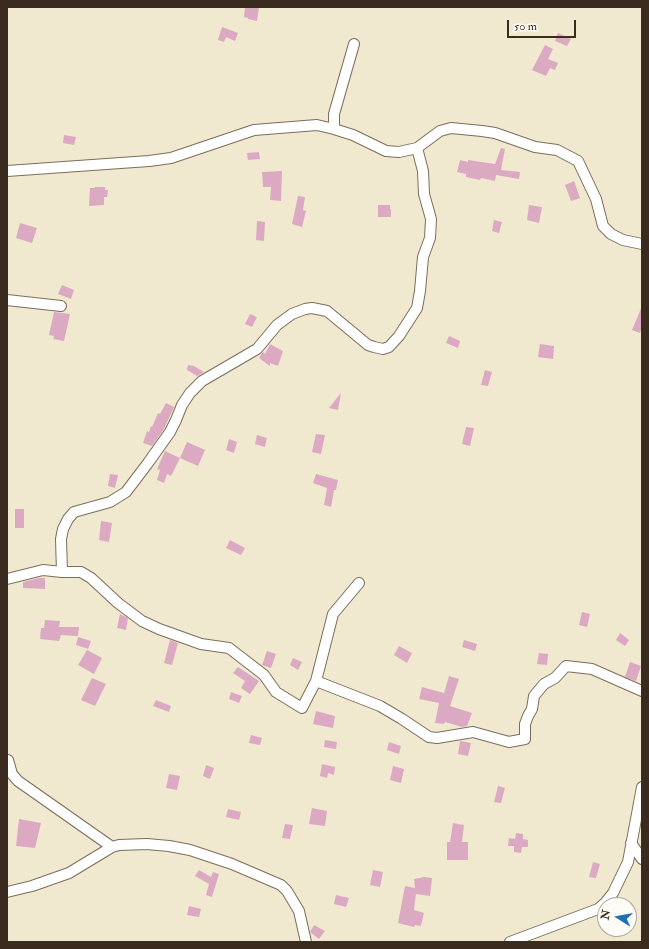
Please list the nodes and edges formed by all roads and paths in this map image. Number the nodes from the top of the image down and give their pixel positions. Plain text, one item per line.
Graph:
1 (354, 44) dead end
2 (334, 129) junction
3 (417, 148) junction
4 (7, 171) edge
5 (642, 244) edge
6 (7, 300) edge
7 (61, 306) dead end
8 (62, 572) junction
9 (7, 579) edge
10 (359, 583) dead end
11 (316, 681) junction
12 (642, 691) edge
13 (8, 760) edge
14 (642, 787) edge
15 (631, 843) junction
16 (112, 847) junction
17 (642, 859) edge
18 (7, 892) edge
19 (306, 942) edge
20 (510, 942) edge

1 - 2 street
2 - 3 street
2 - 4 street
3 - 5 street
3 - 8 street
6 - 7 street
8 - 9 street
8 - 11 street
10 - 11 street
11 - 12 street
13 - 16 street
14 - 15 street
15 - 17 street
15 - 20 street
16 - 18 street
16 - 19 street

